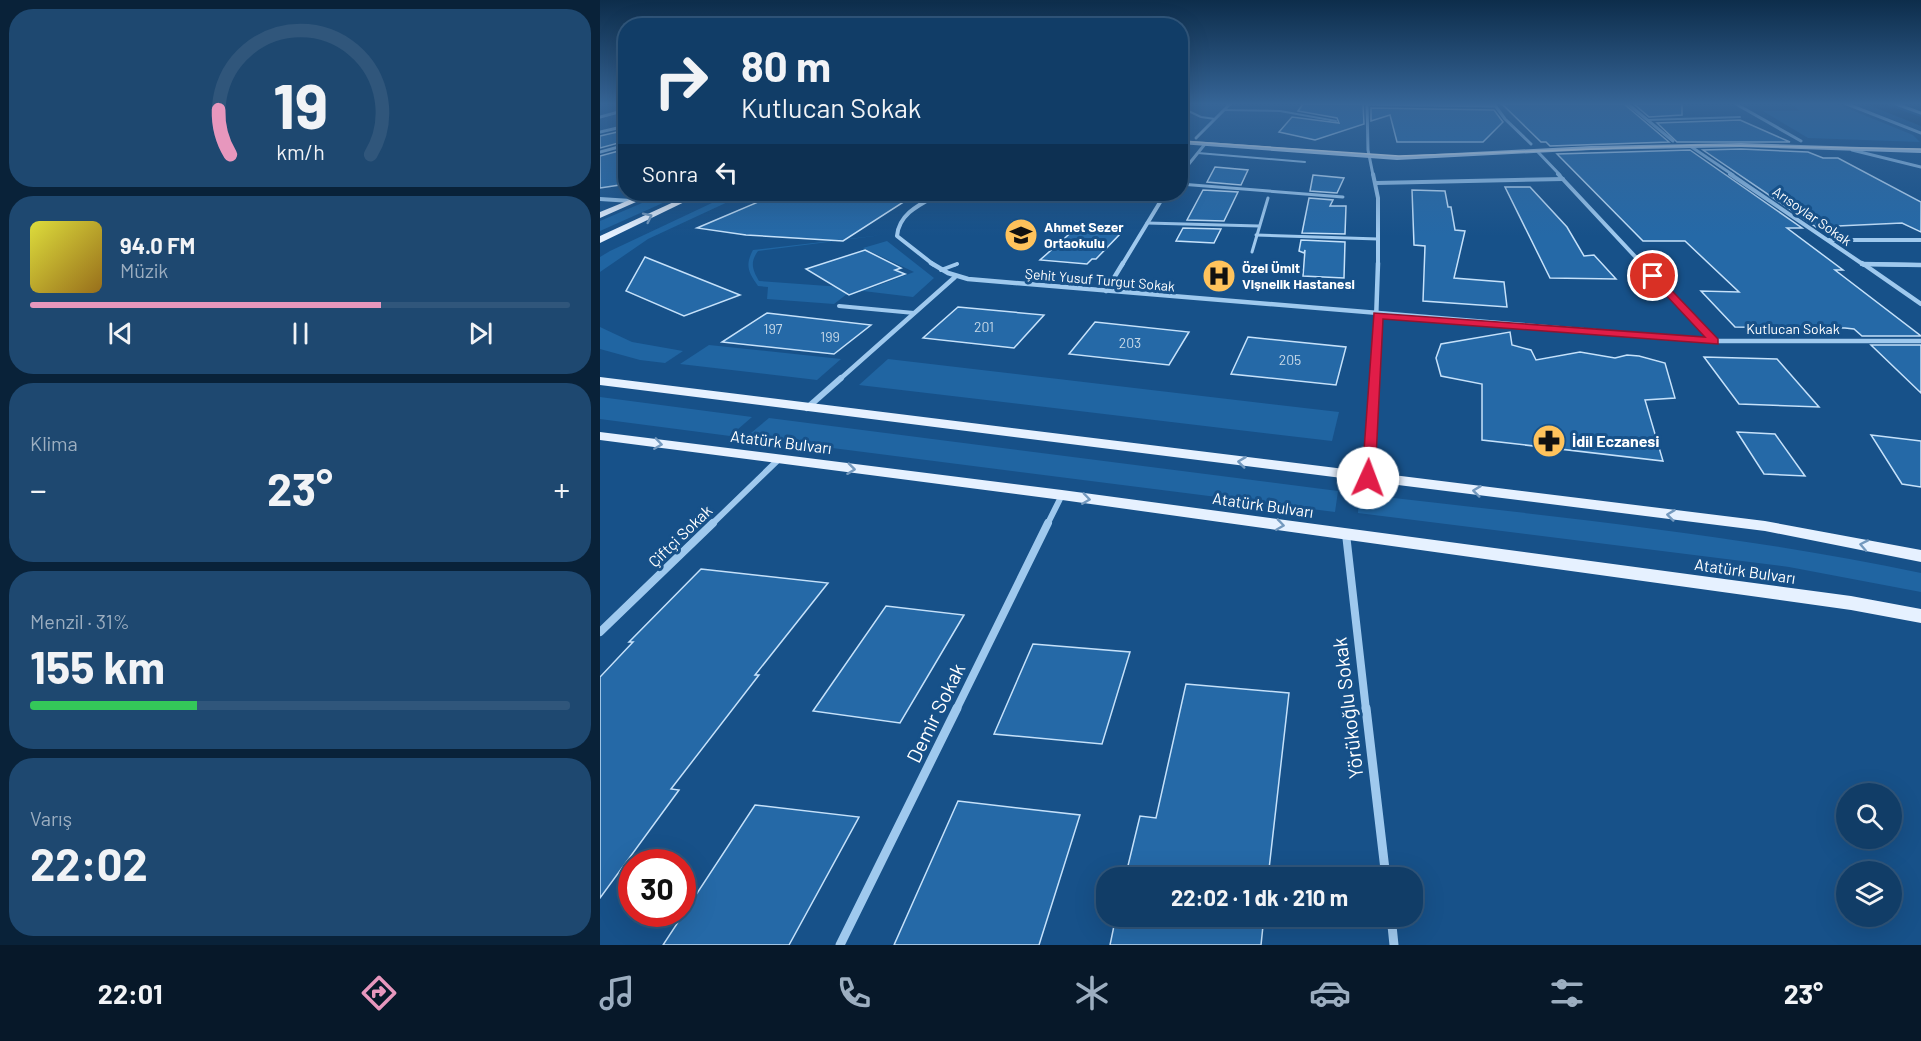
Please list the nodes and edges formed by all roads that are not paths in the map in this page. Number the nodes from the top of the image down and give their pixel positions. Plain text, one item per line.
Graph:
1 (614, 148) edge
2 (1202, 148) edge
3 (1272, 148) edge
4 (1305, 148) edge
5 (1369, 148) edge
6 (1461, 148) edge
7 (1626, 148) edge
8 (1693, 148) edge
9 (1846, 148) edge
10 (1864, 148) edge
11 (1537, 151) junction
12 (1921, 151) edge
13 (600, 152) edge
14 (1198, 153) junction
15 (1369, 154) junction
16 (1305, 162) dead end
17 (1188, 165) edge
18 (1921, 167) edge
19 (1563, 179) junction
20 (1376, 183) junction
21 (1188, 185) edge
22 (1343, 197) dead end
23 (1268, 198) dead end
24 (600, 199) edge
25 (618, 200) edge
26 (631, 201) edge
27 (682, 201) edge
28 (928, 201) edge
29 (1160, 201) edge
30 (600, 215) edge
31 (1147, 223) junction
32 (1259, 226) junction
33 (1256, 236) junction
34 (1378, 239) junction
35 (600, 240) edge
36 (1828, 240) junction
37 (1921, 240) edge
38 (1252, 252) dead end
39 (957, 264) dead end
40 (1862, 264) junction
41 (1921, 265) edge
42 (941, 270) junction
43 (955, 277) junction
44 (1106, 291) junction
45 (1921, 304) edge
46 (840, 306) dead end
47 (914, 313) junction
48 (1378, 315) junction
49 (1715, 341) junction
50 (1921, 341) edge
51 (600, 381) edge
52 (806, 409) junction
53 (600, 436) edge
54 (778, 460) junction
55 (1368, 478) junction
56 (1062, 495) junction
57 (1346, 534) junction
58 (1921, 556) edge
59 (1921, 616) edge
60 (600, 632) edge
61 (1385, 867) edge
62 (1392, 927) edge
63 (840, 945) edge
64 (1394, 945) edge

1 - 13 street
2 - 14 street
3 - 15 main road
4 - 15 main road
5 - 15 street
6 - 15 main road
7 - 11 main road
8 - 36 street, Arısoylar Sokak
9 - 18 street
10 - 12 main road
11 - 15 main road
11 - 19 street
14 - 16 lane
14 - 17 street
15 - 20 street
19 - 20 street
19 - 49 street
20 - 34 street
21 - 22 lane
23 - 32 lane
24 - 25 street
26 - 30 main road
35 -> 27 main road
28 - 42 street, Şehit Yusuf Turgut Sokak
29 - 31 street
31 - 32 lane
31 - 44 street
32 - 33 lane
33 - 34 lane
33 - 38 lane
34 - 48 street
36 - 37 street
36 - 40 street, Arısoylar Sokak
39 - 42 lane
40 - 41 street
40 - 45 street, Arısoylar Sokak
42 - 43 street, Şehit Yusuf Turgut Sokak
43 - 44 street, Şehit Yusuf Turgut Sokak
43 - 47 street
44 - 48 street, Şehit Yusuf Turgut Sokak
46 - 47 lane
47 - 52 street
48 - 49 street, Kutlucan Sokak
48 - 55 street
49 - 50 street, Kutlucan Sokak
51 - 52 main road
55 -> 52 main road
53 -> 54 main road, Atatürk Bulvarı
54 -> 56 main road, Atatürk Bulvarı
54 - 60 street, Çiftçi Sokak
58 -> 55 main road
56 -> 57 main road, Atatürk Bulvarı
56 - 63 street, Demir Sokak
57 - 59 main road, Atatürk Bulvarı
57 - 61 street, Yörükoğlu Sokak
62 - 64 street

